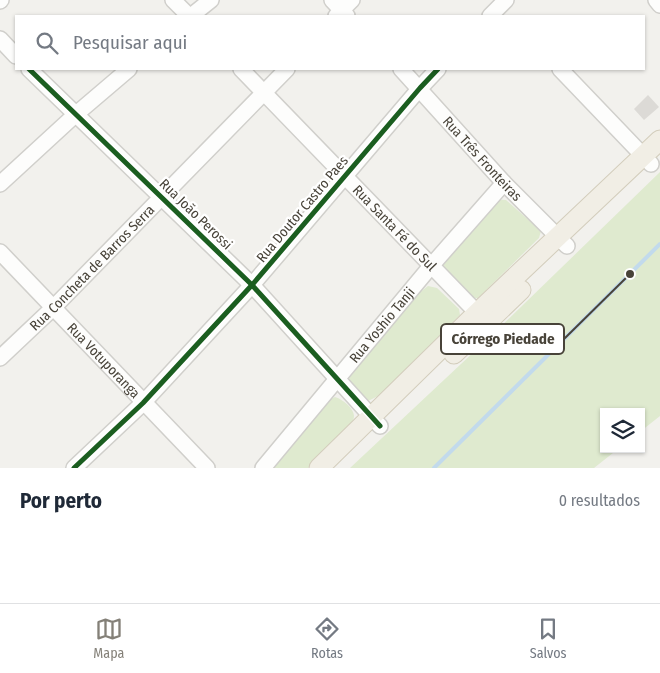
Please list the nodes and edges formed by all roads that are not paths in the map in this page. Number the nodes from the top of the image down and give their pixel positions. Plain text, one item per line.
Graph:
1 (173, 0) edge
2 (211, 0) edge
3 (656, 0) edge
4 (660, 4) edge
5 (189, 15) edge
6 (191, 15) edge
7 (0, 39) edge
8 (15, 55) edge
9 (30, 70) edge
10 (128, 70) edge
11 (242, 70) edge
12 (286, 70) edge
13 (401, 70) edge
14 (437, 70) edge
15 (561, 70) edge
16 (420, 88) junction
17 (265, 92) junction
18 (74, 115) junction
19 (660, 140) edge
20 (651, 158) edge
21 (345, 176) junction
22 (504, 183) junction
23 (0, 184) edge
24 (163, 197) junction
25 (562, 242) junction
26 (0, 252) edge
27 (431, 266) junction
28 (252, 285) junction
29 (54, 307) junction
30 (482, 317) junction
31 (0, 358) edge
32 (337, 381) junction
33 (143, 403) junction
34 (376, 422) junction
35 (74, 468) edge
36 (207, 468) edge
37 (263, 468) edge
38 (319, 468) edge
39 (336, 468) edge

1 - 5 street
2 - 6 street
3 - 4 street
7 - 8 street
9 - 18 street, Rua João Perossi
10 - 18 street
11 - 17 street, Rua Santa Fé do Sul
12 - 17 street, Rua Concheta de Barros Serra
13 - 16 street, Rua Três Fronteiras
14 - 16 street, Rua Doutor Castro Paes
15 - 20 street
16 - 21 street, Rua Doutor Castro Paes
16 - 22 street, Rua Três Fronteiras
17 - 21 street, Rua Santa Fé do Sul
17 - 24 street, Rua Concheta de Barros Serra
18 - 23 street
18 - 24 street, Rua João Perossi
19 - 20 main road
20 - 25 main road
21 - 27 street, Rua Santa Fé do Sul
21 - 28 street, Rua Doutor Castro Paes
22 - 25 street, Rua Três Fronteiras
22 - 27 street, Rua Yoshio Tanji
24 - 28 street, Rua João Perossi
24 - 29 street, Rua Concheta de Barros Serra
25 - 30 main road
26 - 29 street, Rua Votuporanga
27 - 30 street, Rua Santa Fé do Sul
27 - 32 street, Rua Yoshio Tanji
28 - 32 street, Rua João Perossi
28 - 33 street, Rua Doutor Castro Paes
29 - 31 street, Rua Concheta de Barros Serra
29 - 33 street, Rua Votuporanga
30 - 34 main road
32 - 34 street, Rua João Perossi
32 - 37 street, Rua Yoshio Tanji
33 - 35 street, Rua Doutor Castro Paes
33 - 36 street, Rua Votuporanga
34 - 38 main road
34 - 39 main road

